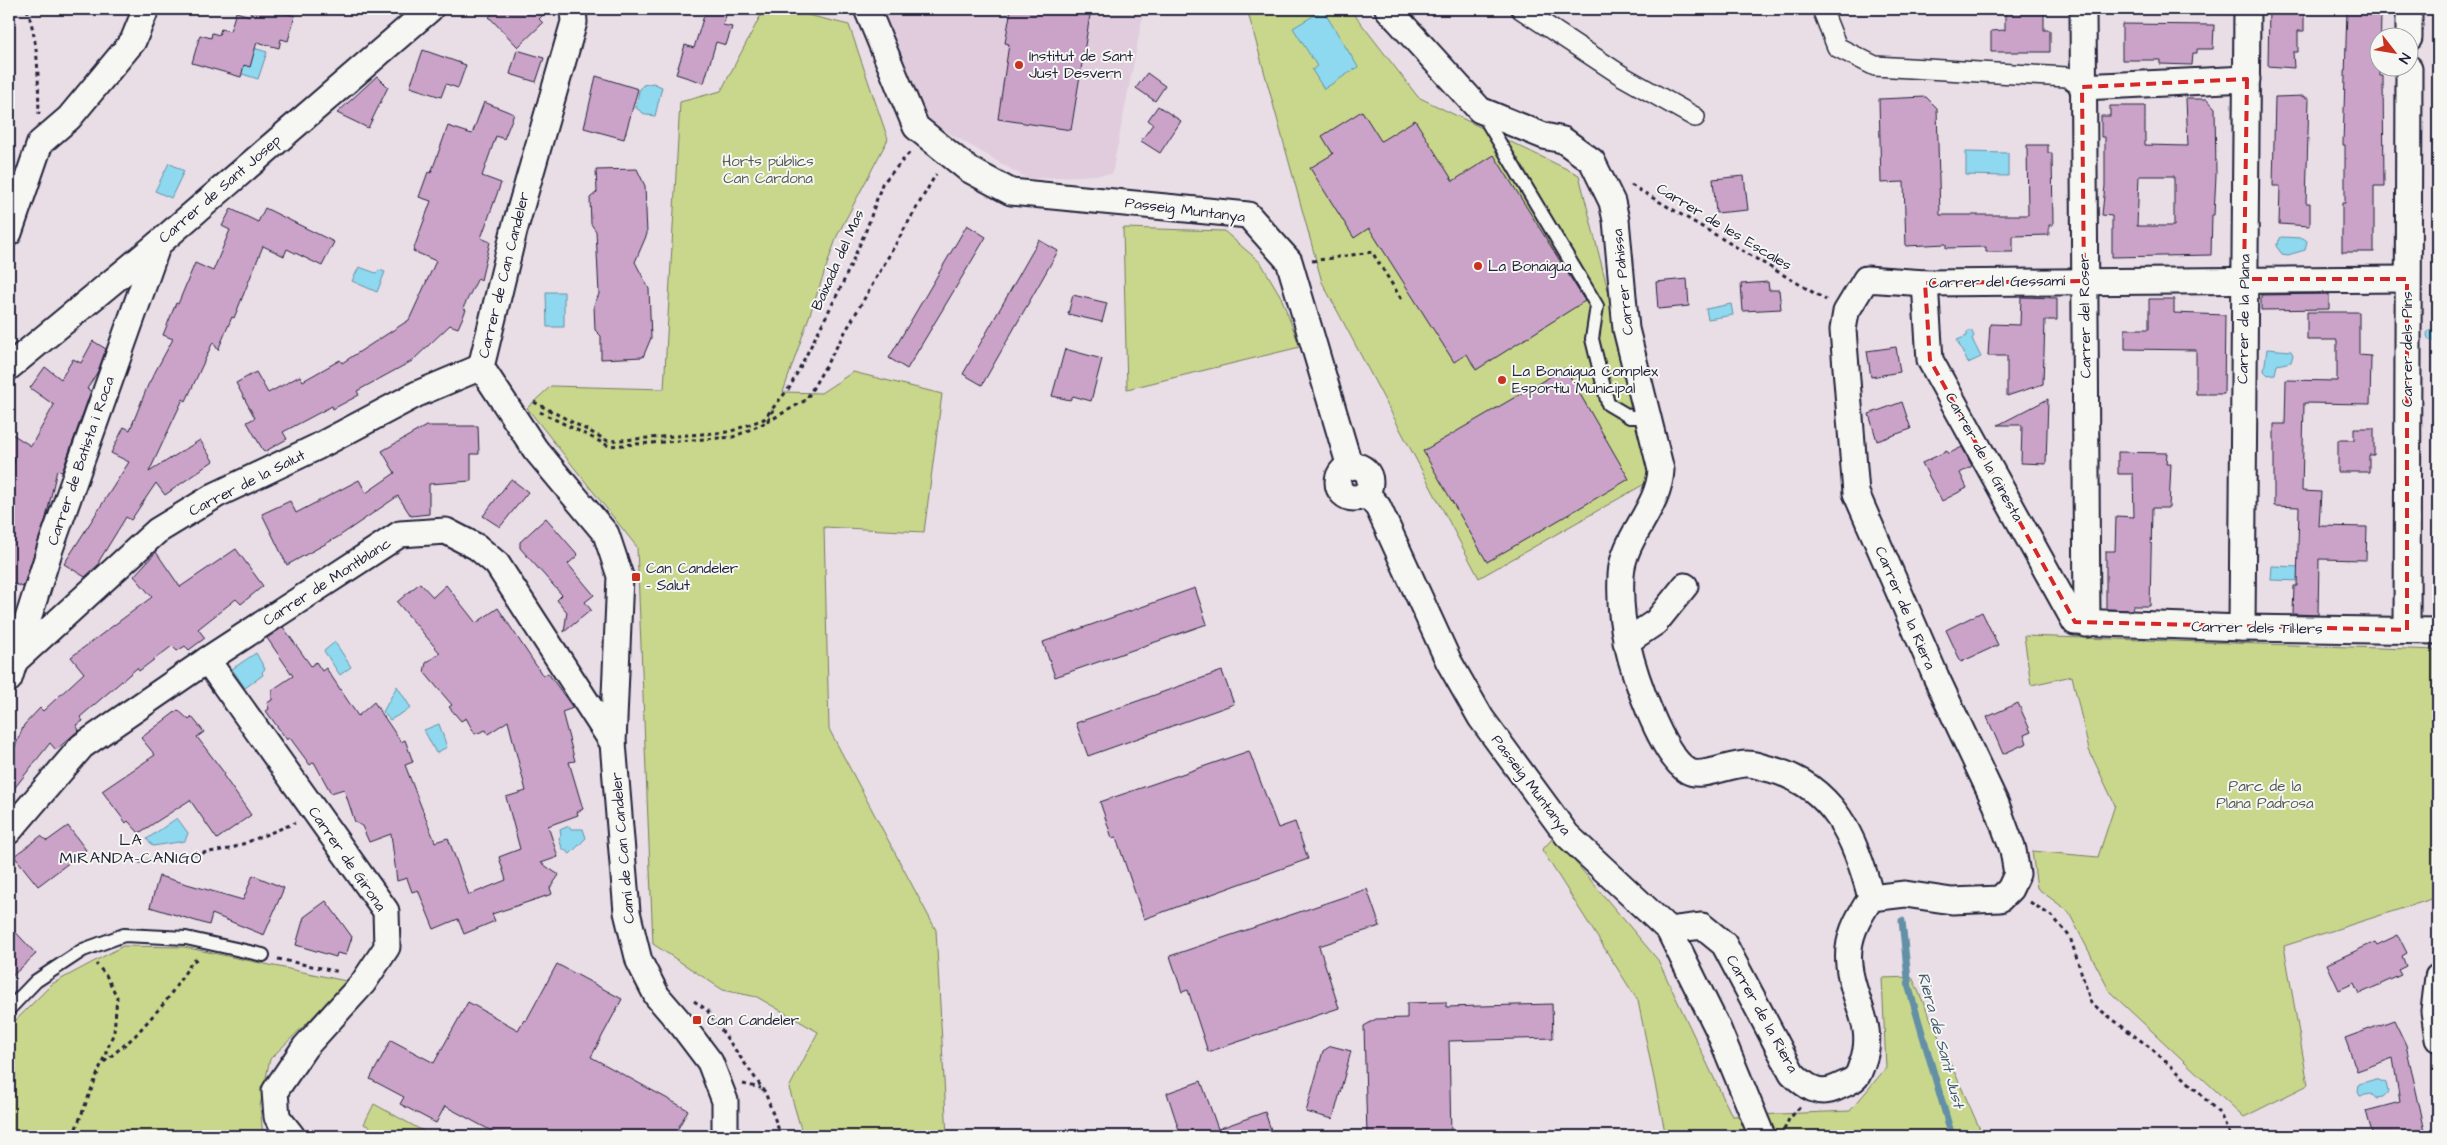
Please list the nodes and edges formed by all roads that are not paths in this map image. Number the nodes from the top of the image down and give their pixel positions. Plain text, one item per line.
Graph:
1 (146, 9) edge
2 (430, 9) edge
3 (572, 9) edge
4 (867, 9) edge
5 (1388, 9) edge
6 (1521, 9) edge
7 (1822, 9) edge
8 (2083, 9) edge
9 (2247, 9) edge
10 (2409, 9) edge
11 (2409, 28) edge
12 (2409, 78) edge
13 (2247, 80) junction
14 (2082, 87) junction
15 (1480, 110) junction
16 (1696, 117) dead end
17 (9, 233) edge
18 (158, 244) junction
19 (2244, 279) junction
20 (2407, 279) junction
21 (2084, 281) junction
22 (1925, 283) junction
23 (1846, 312) joint
24 (9, 367) edge
25 (481, 367) junction
26 (1648, 417) junction
27 (1685, 586) dead end
28 (2081, 623) junction
29 (2242, 628) junction
30 (2407, 630) junction
31 (2438, 630) edge
32 (1626, 642) junction
33 (207, 660) junction
34 (13, 669) edge
35 (614, 743) junction
36 (9, 831) edge
37 (1871, 898) junction
38 (1669, 930) junction
39 (263, 955) road end
40 (2438, 976) edge
41 (9, 1009) edge
42 (2438, 1039) edge
43 (292, 1136) edge
44 (725, 1136) edge
45 (1762, 1136) edge

1 - 17 street
2 - 18 street, Carrer de Sant Josep
3 - 25 street, Carrer de Can Candeler
4 - 38 street, Passeig Muntanya
5 - 15 street, Carrer Pahissa
6 - 16 street
7 - 14 street
8 - 14 street, Carrer del Roser
9 - 13 street, Carrer de la Plana
10 - 11 street
12 - 20 street, Carrer dels Pins
13 - 14 street
13 - 19 street, Carrer de la Plana
14 - 21 street, Carrer del Roser
15 - 26 lane
15 - 26 street, Carrer Pahissa
18 - 24 street, Carrer de Sant Josep
18 - 34 street, Carrer de Batista i Roca
19 - 20 street, Carrer del Gessamí
19 - 21 street, Carrer del Gessamí
19 - 29 street, Carrer de la Plana
20 - 30 street, Carrer dels Pins
21 - 22 street, Carrer del Gessamí
21 - 28 street, Carrer del Roser
22 - 23 street, Carrer del Gessamí
22 - 28 street, Carrer de la Ginesta
23 - 37 street, Carrer de la Riera
25 - 34 street, Carrer de la Salut
25 - 35 street, Carrer de Can Candeler
26 - 32 street, Carrer Pahissa
27 - 32 street
28 - 29 street, Carrer dels Til·lers
29 - 30 street, Carrer dels Til·lers
30 - 31 street, Carrer dels Til·lers
32 - 37 street, Carrer Pahissa
33 - 35 street, Carrer de Montblanc
33 - 36 street, Carrer de Montblanc
33 - 43 street, Carrer de Girona
35 - 44 street, Camí de Can Candeler
37 - 38 street, Carrer de la Riera
38 - 45 street, Passeig Muntanya
39 - 41 lane
40 - 42 street

